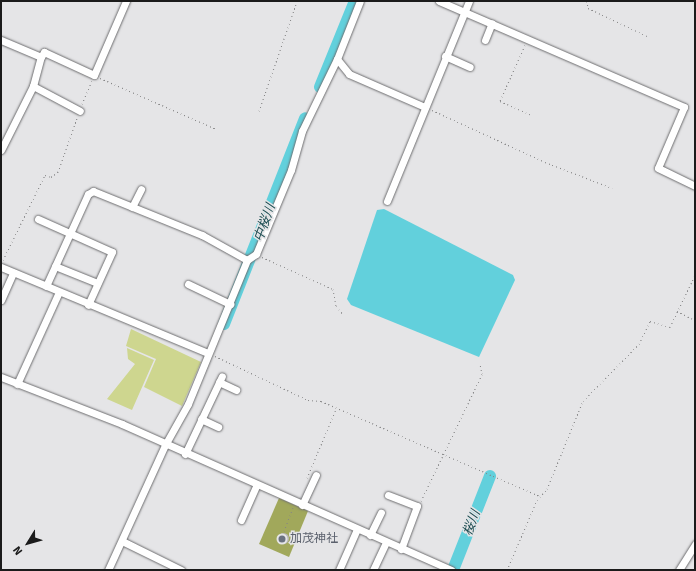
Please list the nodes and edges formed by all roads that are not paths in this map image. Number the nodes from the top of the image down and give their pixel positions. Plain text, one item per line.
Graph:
1 (126, 1) edge
2 (360, 1) edge
3 (440, 1) edge
4 (469, 1) edge
5 (465, 11) junction
6 (492, 23) junction
7 (1, 40) edge
8 (485, 40) dead end
9 (41, 56) junction
10 (445, 56) junction
11 (337, 59) junction
12 (470, 67) dead end
13 (33, 86) junction
14 (425, 107) junction
15 (80, 110) road end
16 (1, 150) edge
17 (695, 186) edge
18 (141, 189) dead end
19 (387, 201) dead end
20 (132, 206) junction
21 (38, 219) dead end
22 (70, 233) junction
23 (252, 257) junction
24 (55, 266) junction
25 (1, 267) edge
26 (13, 273) junction
27 (98, 283) junction
28 (188, 284) dead end
29 (46, 286) junction
30 (59, 292) junction
31 (1, 300) edge
32 (88, 304) junction
33 (230, 304) junction
34 (210, 354) junction
35 (1, 378) edge
36 (17, 384) junction
37 (236, 390) dead end
38 (201, 419) junction
39 (218, 427) dead end
40 (165, 445) junction
41 (185, 454) junction
42 (316, 474) dead end
43 (256, 486) junction
44 (388, 495) dead end
45 (299, 504) junction
46 (381, 512) dead end
47 (240, 520) dead end
48 (357, 529) junction
49 (370, 535) junction
50 (122, 541) junction
51 (386, 542) junction
52 (695, 544) edge
53 (401, 548) junction
54 (108, 570) edge
55 (181, 570) edge
56 (339, 570) edge
57 (373, 570) edge
58 (451, 570) edge
59 (680, 570) edge

1 - 9 street
2 - 11 street
3 - 5 street
4 - 5 street
5 - 6 street
5 - 10 street
6 - 8 street
6 - 17 street
7 - 9 street
9 - 13 street
10 - 12 street
10 - 14 street
11 - 14 street
11 - 23 street
13 - 15 street
13 - 16 street
14 - 19 street
18 - 20 street
20 - 22 street
20 - 23 street
21 - 22 street
22 - 24 street
22 - 27 street
23 - 33 street
24 - 27 street
24 - 29 street
25 - 26 street
26 - 29 street
26 - 31 street
27 - 32 street
28 - 33 street
29 - 30 street
30 - 32 street
30 - 36 street
32 - 34 street
33 - 34 street
34 - 40 street
35 - 36 street
36 - 40 street
37 - 38 street
38 - 39 street
38 - 41 street
40 - 41 street
40 - 50 street
41 - 43 street
42 - 45 street
43 - 45 street
43 - 47 street
44 - 53 street
45 - 48 street
46 - 49 street
48 - 49 street
48 - 56 street
49 - 51 street
50 - 54 street
50 - 55 street
51 - 53 street
51 - 57 street
52 - 59 street
53 - 58 street

